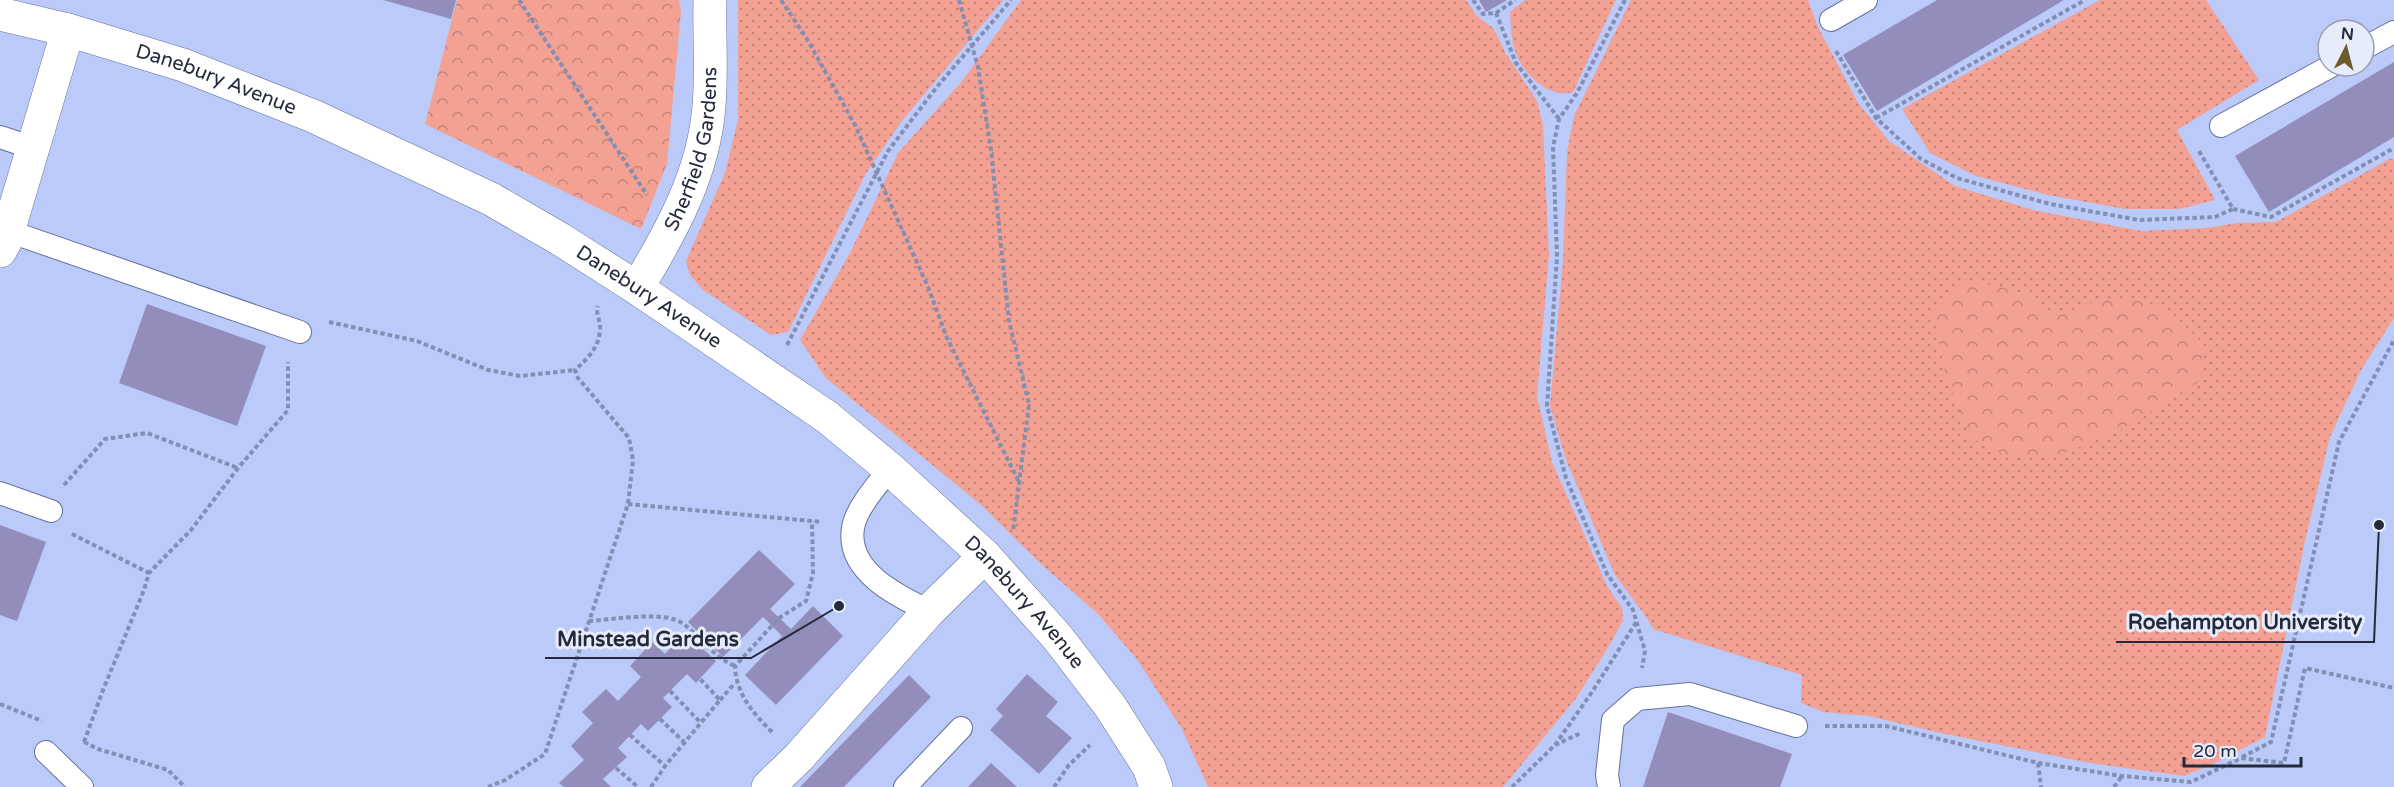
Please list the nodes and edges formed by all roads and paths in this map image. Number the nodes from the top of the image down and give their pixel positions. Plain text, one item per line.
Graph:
1 (519, 0) edge
2 (710, 0) edge
3 (781, 0) edge
4 (958, 0) edge
5 (1011, 0) edge
6 (1473, 0) edge
7 (1515, 0) edge
8 (1625, 0) edge
9 (1866, 0) edge
10 (2085, 0) edge
11 (1496, 13) junction
12 (0, 14) edge
13 (1831, 20) joint
14 (68, 30) junction
15 (2394, 32) edge
16 (2376, 42) edge
17 (971, 47) junction
18 (2316, 74) edge
19 (1876, 118) junction
20 (1559, 119) junction
21 (2221, 126) joint
22 (0, 137) edge
23 (33, 148) junction
24 (2394, 148) edge
25 (877, 173) junction
26 (2233, 209) junction
27 (676, 219) junction
28 (4, 241) edge
29 (637, 288) junction
30 (601, 300) dead end
31 (300, 332) junction
32 (2394, 340) edge
33 (783, 353) dead end
34 (575, 370) junction
35 (237, 468) junction
36 (890, 469) junction
37 (1020, 485) junction
38 (0, 493) edge
39 (628, 504) junction
40 (51, 511) junction
41 (812, 521) junction
42 (853, 526) junction
43 (998, 549) junction
44 (149, 573) junction
45 (929, 611) junction
46 (589, 621) junction
47 (1637, 621) junction
48 (735, 666) junction
49 (700, 679) dead end
50 (735, 683) junction
51 (2394, 688) edge
52 (670, 691) dead end
53 (1637, 699) junction
54 (720, 700) junction
55 (0, 704) edge
56 (660, 719) dead end
57 (1613, 720) junction
58 (44, 722) dead end
59 (1120, 722) junction
60 (700, 723) junction
61 (1796, 726) joint
62 (961, 728) dead end
63 (630, 735) dead end
64 (74, 737) dead end
65 (84, 742) junction
66 (684, 742) junction
67 (1555, 745) junction
68 (46, 752) dead end
69 (799, 757) junction
70 (2241, 758) junction
71 (2038, 763) junction
72 (665, 766) junction
73 (616, 768) dead end
74 (2122, 776) junction
75 (82, 787) edge
76 (185, 787) edge
77 (488, 787) edge
78 (638, 787) edge
79 (651, 787) edge
80 (768, 787) edge
81 (905, 787) edge
82 (1054, 787) edge
83 (1156, 787) edge
84 (1512, 787) edge
85 (1609, 787) edge
86 (2041, 787) edge
87 (2114, 787) edge

1 - 27 path
2 - 27 street, Sherfield Gardens
3 - 25 path
4 - 17 path
5 - 17 path
6 - 11 path
7 - 11 path
8 - 20 path
9 - 13 lane
10 - 19 path
11 - 20 path
12 - 14 street, Danebury Avenue
13 - 19 path
14 - 23 street
14 - 29 street, Danebury Avenue
15 - 16 lane
17 - 25 path
17 - 37 path
18 - 21 lane
19 - 26 path
20 - 47 path
21 - 26 path
22 - 23 lane
23 - 28 street
24 - 26 path
25 - 33 path
25 - 37 path
27 - 29 street, Sherfield Gardens
28 - 31 lane
29 - 36 street, Danebury Avenue
30 - 34 path
31 - 34 path
31 - 35 path
32 - 70 path
34 - 39 path
35 - 40 path
35 - 44 path
36 - 42 lane
36 - 43 street, Danebury Avenue
37 - 43 path
38 - 40 lane
39 - 41 path
39 - 46 path
40 - 44 path
41 - 42 path
41 - 48 path
42 - 45 lane
43 - 45 street
43 - 59 street, Danebury Avenue
44 - 65 path
45 - 69 street
46 - 48 path
46 - 77 path
47 - 53 path
47 - 67 path
48 - 50 path
49 - 54 path
50 - 54 path
50 - 69 path
51 - 70 path
52 - 60 path
53 - 57 lane
53 - 61 lane
54 - 60 path
55 - 58 path
56 - 66 path
57 - 67 path
57 - 85 lane
59 - 82 path
59 - 83 street, Danebury Avenue
60 - 66 path
61 - 71 path
62 - 81 lane
63 - 72 path
64 - 65 path
65 - 76 path
66 - 72 path
67 - 84 path
68 - 75 lane
69 - 80 street
70 - 74 path
71 - 74 path
71 - 86 path
72 - 79 path
73 - 78 path
74 - 87 path

